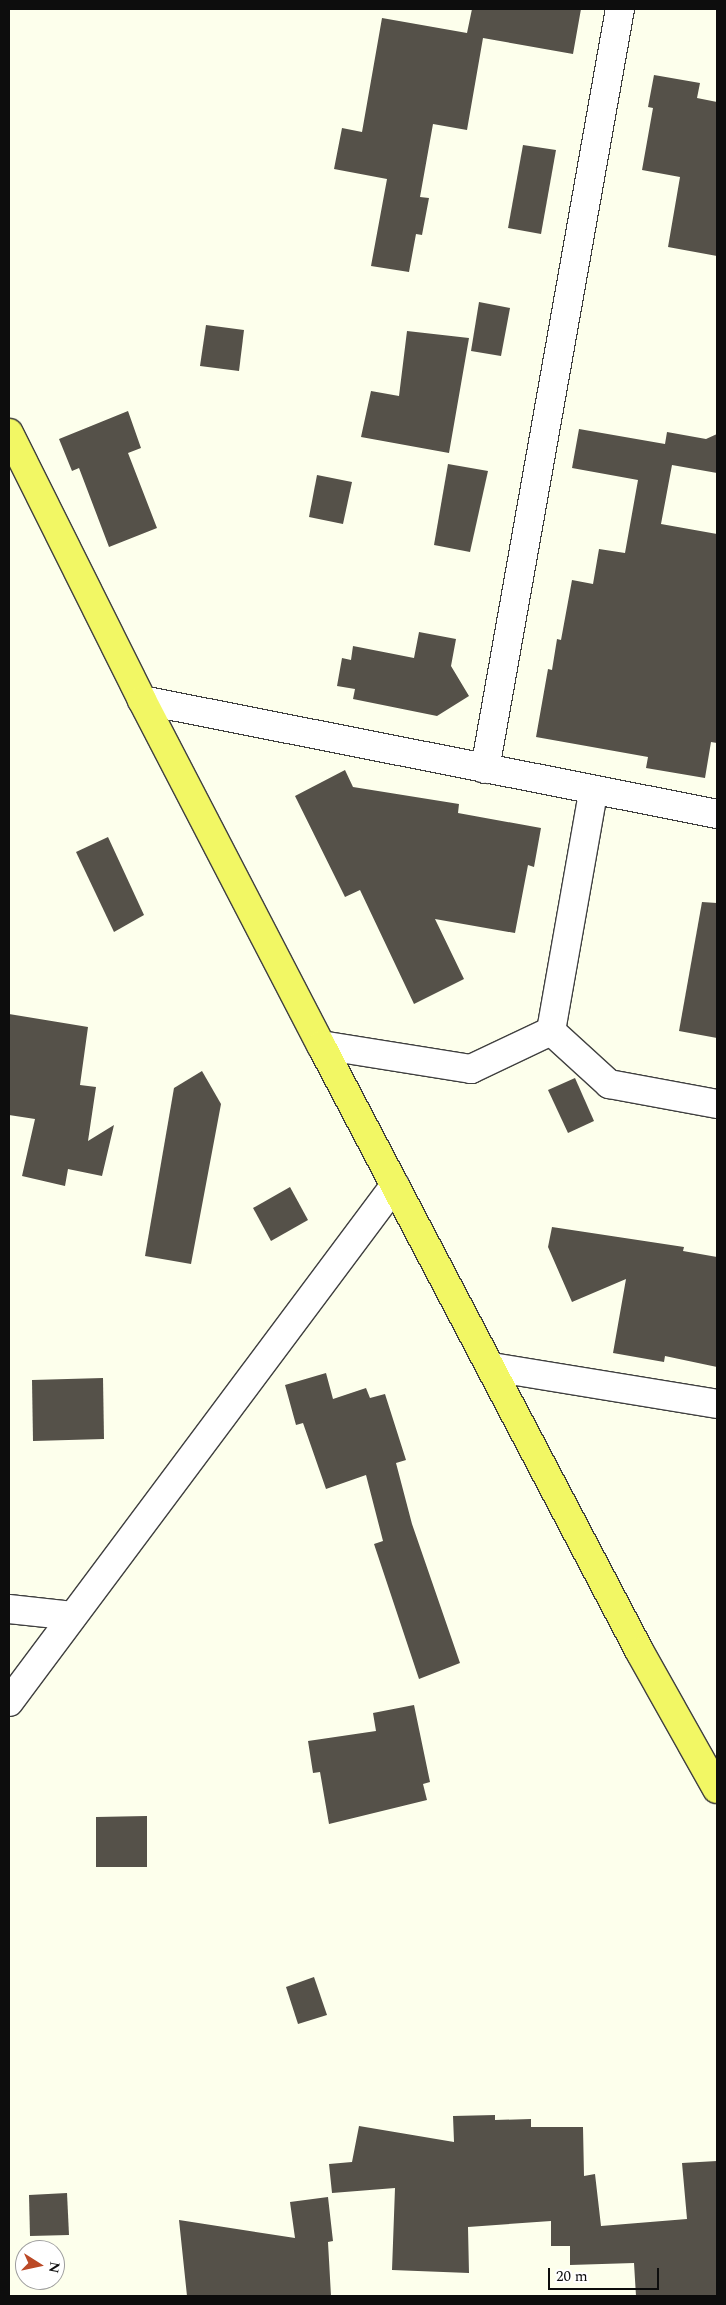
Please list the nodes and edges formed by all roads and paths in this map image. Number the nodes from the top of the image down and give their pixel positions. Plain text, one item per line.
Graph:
1 (620, 9) edge
2 (9, 433) edge
3 (142, 700) junction
4 (485, 769) junction
5 (593, 792) junction
6 (717, 814) edge
7 (551, 1031) junction
8 (321, 1045) junction
9 (717, 1104) edge
10 (395, 1185) junction
11 (492, 1367) junction
12 (717, 1404) edge
13 (9, 1609) edge
14 (73, 1616) junction
15 (9, 1702) edge
16 (717, 1789) edge

1 - 4 street
2 - 3 main road
3 - 4 street
3 - 8 main road
4 - 5 street
5 - 6 street
5 - 7 street
7 - 8 street
7 - 9 street
8 - 10 main road
10 - 11 main road
10 - 14 street
11 - 12 street
11 - 16 main road
13 - 14 street
14 - 15 street

